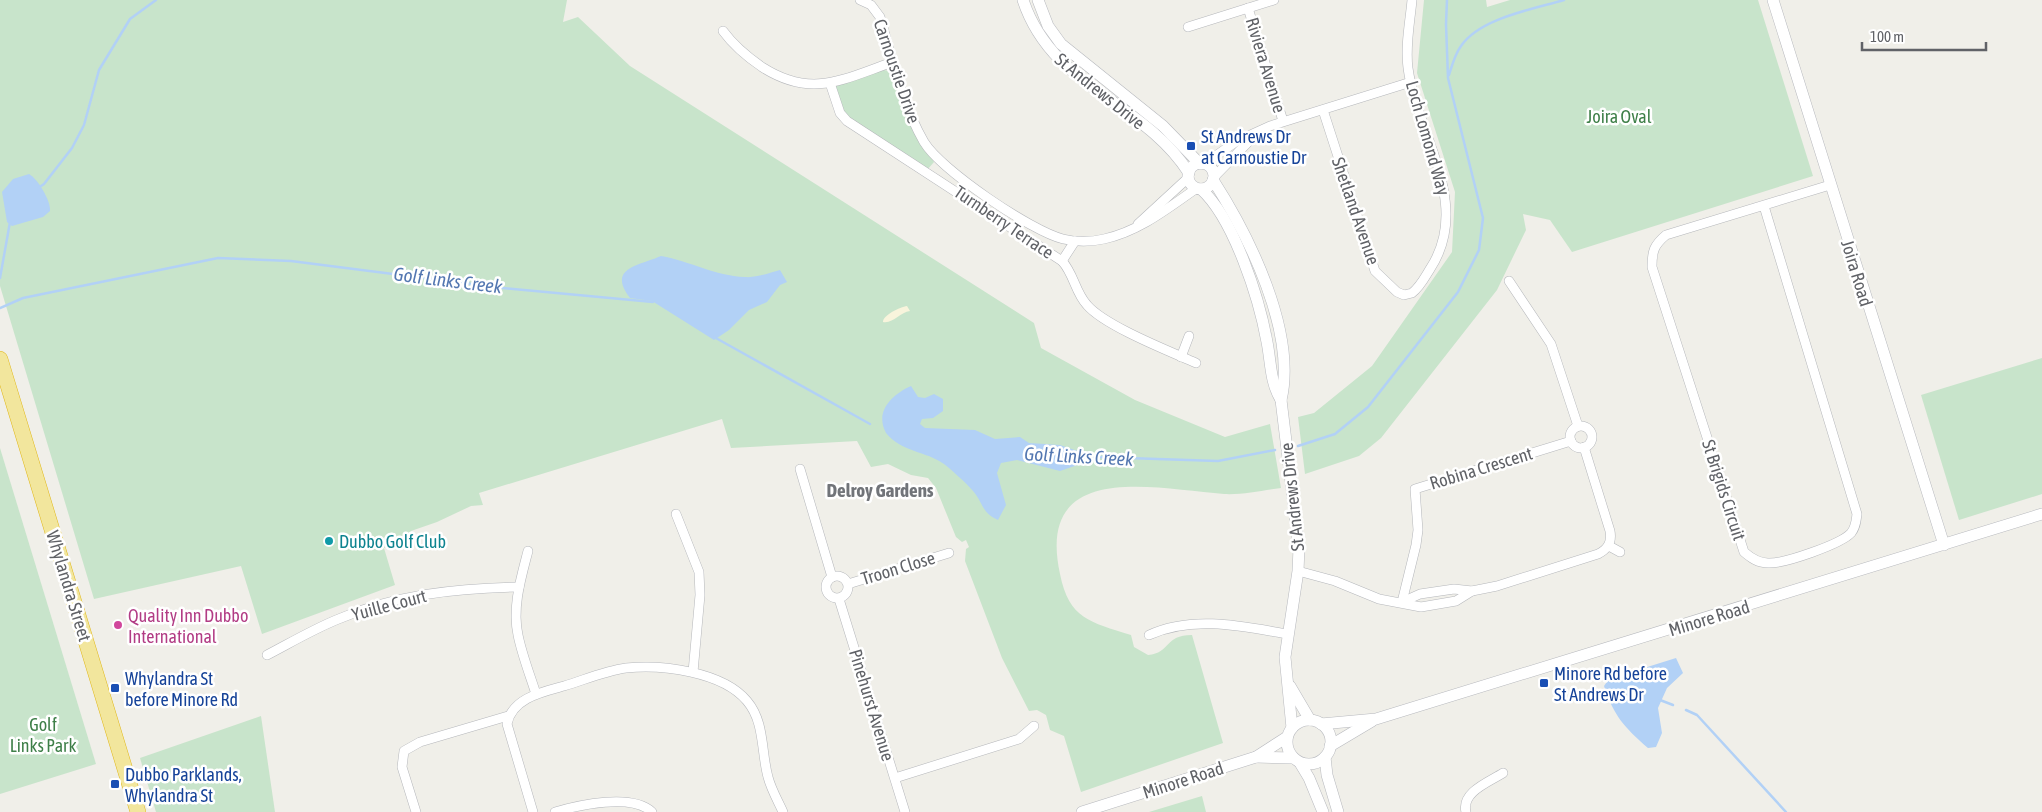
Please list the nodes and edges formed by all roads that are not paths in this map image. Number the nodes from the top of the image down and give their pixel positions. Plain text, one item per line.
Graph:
1 (860, 0) edge
2 (1023, 0) edge
3 (1038, 0) edge
4 (1274, 0) edge
5 (1412, 0) edge
6 (1773, 0) edge
7 (1248, 8) junction
8 (1188, 27) dead end
9 (723, 31) dead end
10 (894, 62) junction
11 (1411, 82) junction
12 (830, 83) junction
13 (1323, 110) junction
14 (1283, 121) junction
15 (1258, 132) junction
16 (1202, 164) junction
17 (1189, 175) junction
18 (1214, 178) junction
19 (1830, 185) junction
20 (1199, 189) junction
21 (1764, 206) junction
22 (1136, 226) junction
23 (1075, 240) junction
24 (1062, 261) junction
25 (1509, 281) dead end
26 (1408, 295) joint
27 (1189, 336) dead end
28 (1181, 357) junction
29 (0, 359) edge
30 (1196, 363) dead end
31 (1281, 400) junction
32 (1578, 426) junction
33 (1571, 441) junction
34 (1584, 447) junction
35 (800, 469) dead end
36 (676, 514) dead end
37 (2042, 514) edge
38 (1944, 545) junction
39 (1609, 546) junction
40 (528, 551) dead end
41 (1620, 552) dead end
42 (949, 553) dead end
43 (1298, 571) junction
44 (832, 577) junction
45 (848, 584) junction
46 (519, 587) junction
47 (1472, 592) junction
48 (839, 599) junction
49 (1402, 602) junction
50 (1287, 634) junction
51 (1149, 635) dead end
52 (267, 655) dead end
53 (693, 672) junction
54 (1288, 682) junction
55 (536, 694) junction
56 (508, 716) junction
57 (1376, 719) junction
58 (1316, 722) junction
59 (1034, 726) dead end
60 (1290, 732) junction
61 (1330, 746) junction
62 (1256, 757) junction
63 (1325, 757) junction
64 (1296, 760) junction
65 (1503, 773) dead end
66 (895, 778) junction
67 (138, 812) edge
68 (416, 812) edge
69 (533, 812) edge
70 (555, 812) edge
71 (652, 812) edge
72 (783, 812) edge
73 (905, 812) edge
74 (1082, 812) edge
75 (1323, 812) edge
76 (1338, 812) edge
77 (1466, 812) edge

1 - 10 street, Carnoustie Drive
2 - 17 street, St Andrews Drive
3 - 16 street, St Andrews Drive
4 - 7 street, Riviera Avenue
5 - 11 street, Loch Lomond Way
6 - 19 street, Joira Road
7 - 8 street, Riviera Avenue
7 - 14 street, Riviera Avenue
9 - 12 street
10 - 12 street
10 - 23 street, Carnoustie Drive
11 - 13 street
11 - 26 street, Loch Lomond Way
12 - 24 street, Turnberry Terrace
13 - 14 street
13 - 26 street, Shetland Avenue
14 - 15 street
15 - 16 street
15 - 18 street
16 - 17 street
16 - 18 street
17 - 20 street
17 - 22 street, Carnoustie Drive
18 - 20 street
18 - 31 street, St Andrews Drive
19 - 21 street, St Brigids Circuit
19 - 38 street, Joira Road
20 - 22 street, Carnoustie Drive
20 - 31 street, St Andrews Drive
21 - 21 street, St Brigids Circuit
22 - 23 street, Carnoustie Drive
23 - 24 street
24 - 28 street, Turnberry Terrace
25 - 32 street
27 - 28 street
28 - 30 street, Turnberry Terrace
29 - 67 highway, Whylandra Street
31 - 43 street, St Andrews Drive
32 - 33 street
32 - 34 street
33 - 34 street
33 - 49 street, Robina Crescent
34 - 39 street
35 - 44 street
36 - 53 street
37 - 38 street, Minore Road
38 - 57 street, Minore Road
39 - 41 street
39 - 47 street
40 - 46 street
42 - 45 street, Troon Close
43 - 49 street
43 - 50 street, St Andrews Drive
44 - 45 street
44 - 48 street
45 - 48 street
46 - 52 street, Yuille Court
46 - 55 street
47 - 49 street
47 - 49 street
48 - 66 street, Pinehurst Avenue
50 - 51 street
50 - 54 street, St Andrews Drive
53 - 55 street
53 - 72 street
54 - 58 street, St Andrews Drive
54 - 60 street, St Andrews Drive
55 - 56 street
56 - 68 street
56 - 69 street
57 - 58 street, Minore Road
57 - 61 street, Minore Road
58 - 60 street
58 - 61 street
59 - 66 street
60 - 62 street, Minore Road
60 - 64 street
61 - 63 street
62 - 64 street, Minore Road
62 - 74 street, Minore Road
63 - 64 street
63 - 76 street
64 - 75 street
65 - 77 street
66 - 73 street, Pinehurst Avenue
70 - 71 street

